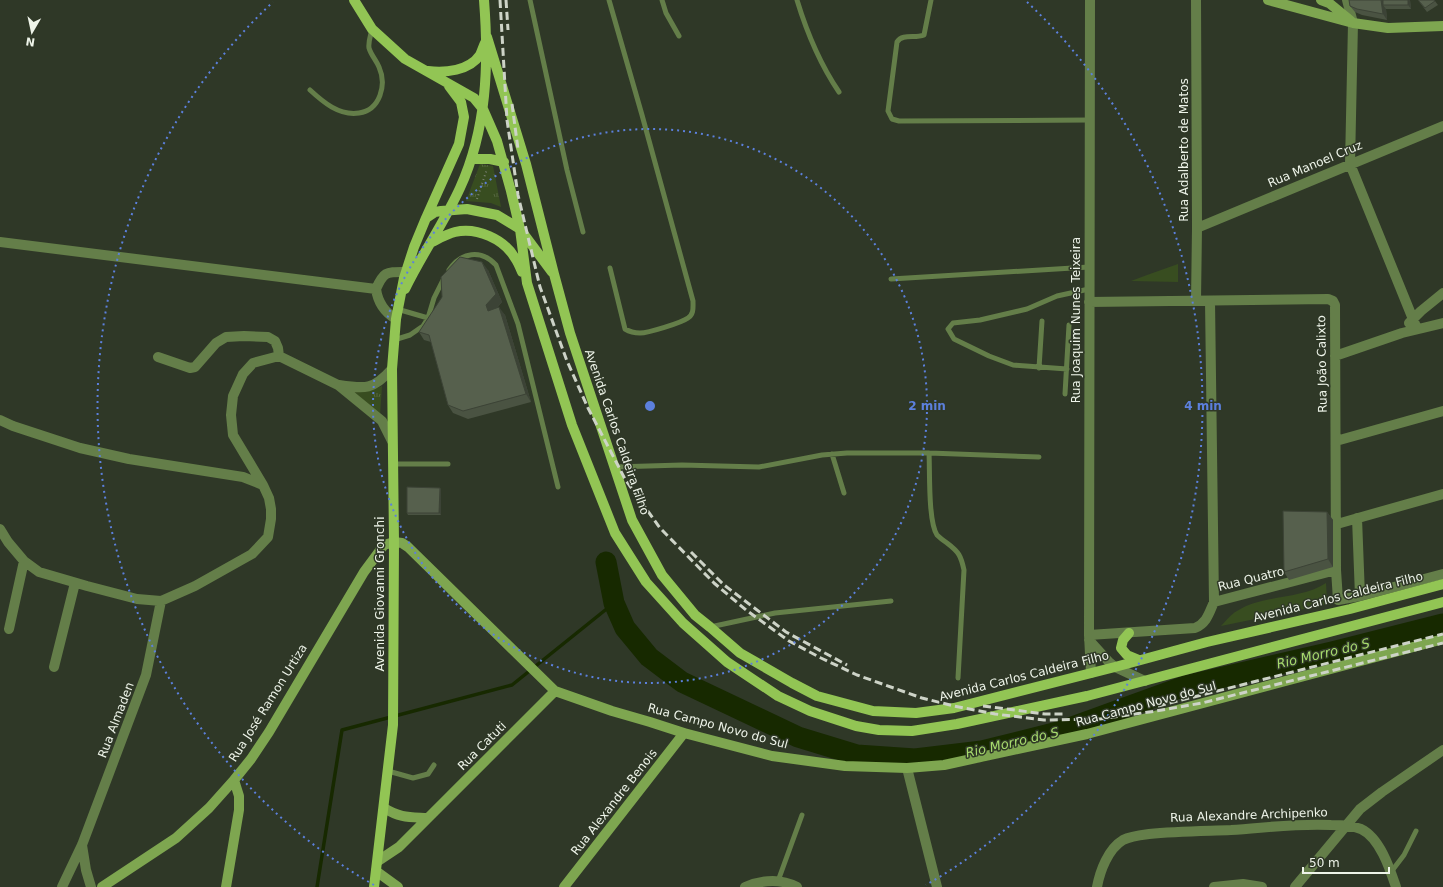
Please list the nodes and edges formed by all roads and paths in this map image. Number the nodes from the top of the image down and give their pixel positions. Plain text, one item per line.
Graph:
1 (354, 0) edge
2 (484, 0) edge
3 (530, 0) edge
4 (609, 0) edge
5 (662, 0) edge
6 (797, 0) edge
7 (931, 0) edge
8 (1090, 0) edge
9 (1196, 0) edge
10 (1268, 0) edge
11 (1347, 0) edge
12 (1325, 1) edge
13 (1319, 14) junction
14 (1353, 23) junction
15 (1443, 26) edge
16 (372, 29) junction
17 (679, 36) dead end
18 (487, 37) junction
19 (424, 70) junction
20 (448, 84) junction
21 (310, 90) dead end
22 (840, 92) dead end
23 (483, 109) junction
24 (1090, 120) junction
25 (1443, 126) edge
26 (472, 160) junction
27 (504, 162) junction
28 (488, 164) dead end
29 (1350, 164) junction
30 (477, 199) dead end
31 (449, 210) junction
32 (426, 218) junction
33 (1197, 228) junction
34 (520, 229) junction
35 (583, 232) dead end
36 (0, 242) edge
37 (432, 242) junction
38 (1089, 267) junction
39 (610, 268) dead end
40 (406, 272) junction
41 (554, 274) junction
42 (890, 280) dead end
43 (527, 283) junction
44 (376, 289) junction
45 (1089, 289) junction
46 (1443, 293) edge
47 (1196, 301) junction
48 (1210, 301) junction
49 (1089, 302) junction
50 (398, 309) junction
51 (428, 318) junction
52 (1412, 319) junction
53 (1042, 321) dead end
54 (1443, 323) edge
55 (1069, 325) dead end
56 (1417, 329) junction
57 (1402, 333) junction
58 (394, 340) junction
59 (279, 356) junction
60 (1335, 356) junction
61 (158, 357) dead end
62 (1039, 368) junction
63 (392, 369) junction
64 (1066, 369) junction
65 (338, 385) junction
66 (1065, 394) dead end
67 (1443, 411) edge
68 (0, 420) edge
69 (392, 441) junction
70 (1336, 441) junction
71 (929, 453) junction
72 (832, 454) junction
73 (1039, 457) dead end
74 (393, 464) junction
75 (448, 464) dead end
76 (614, 467) junction
77 (263, 485) junction
78 (558, 487) dead end
79 (844, 493) dead end
80 (1443, 494) edge
81 (1357, 518) junction
82 (1337, 524) junction
83 (0, 529) edge
84 (394, 542) junction
85 (24, 561) junction
86 (1336, 570) junction
87 (1443, 574) edge
88 (75, 583) junction
89 (1443, 584) edge
90 (1360, 596) junction
91 (162, 601) junction
92 (891, 601) dead end
93 (1214, 602) junction
94 (1443, 602) edge
95 (710, 627) junction
96 (9, 629) dead end
97 (1129, 633) junction
98 (1089, 637) junction
99 (1443, 639) edge
100 (1138, 660) junction
101 (54, 667) dead end
102 (1115, 667) junction
103 (1091, 673) junction
104 (958, 678) dead end
105 (1145, 681) junction
106 (555, 691) junction
107 (684, 733) junction
108 (1443, 750) edge
109 (434, 765) dead end
110 (907, 768) junction
111 (388, 771) junction
112 (234, 780) junction
113 (384, 808) junction
114 (802, 815) dead end
115 (427, 818) junction
116 (1348, 825) junction
117 (1416, 831) dead end
118 (82, 845) junction
119 (377, 866) junction
120 (1391, 872) junction
121 (778, 880) junction
122 (62, 887) edge
123 (91, 887) edge
124 (102, 887) edge
125 (226, 887) edge
126 (374, 887) edge
127 (398, 887) edge
128 (564, 887) edge
129 (745, 887) edge
130 (797, 887) edge
131 (937, 887) edge
132 (1098, 887) edge
133 (1214, 887) edge
134 (1262, 887) edge
135 (1295, 887) edge
136 (1396, 887) edge

1 - 16 main road
2 - 18 main road, Avenida Giovanni Gronchi
3 - 35 lane
4 - 39 lane
5 - 17 lane
6 - 22 lane
7 - 24 lane
8 - 24 street, Rua Joaquim Nunes Teixeira
9 - 33 street, Rua Adalberto de Matos
10 - 13 street
11 - 14 street
12 - 13 street
12 - 14 street
13 - 14 street
14 - 15 street
14 - 29 street
16 - 19 main road
16 - 21 lane
18 - 19 main road
18 - 23 main road, Avenida Giovanni Gronchi
18 - 41 main road, Avenida Carlos Caldeira Filho
19 - 20 main road
20 - 23 main road
20 - 32 main road, Avenida Giovanni Gronchi
23 - 26 main road, Avenida Giovanni Gronchi
23 - 27 main road
24 - 38 street, Rua Joaquim Nunes Teixeira
25 - 29 street, Rua Manoel Cruz
26 - 27 main road
26 - 31 main road, Avenida Giovanni Gronchi
27 - 34 main road
28 - 30 path
29 - 33 street, Rua Manoel Cruz
29 - 52 street
31 - 32 main road
31 - 34 main road
31 - 37 main road, Avenida Giovanni Gronchi
32 - 40 main road, Avenida Giovanni Gronchi
33 - 47 street, Rua Adalberto de Matos
34 - 41 main road
34 - 43 main road
36 - 44 street
37 - 43 main road
37 - 50 main road, Avenida Giovanni Gronchi
38 - 42 lane
38 - 45 street, Rua Joaquim Nunes Teixeira
40 - 44 street
40 - 50 main road, Avenida Giovanni Gronchi
41 - 76 main road, Avenida Carlos Caldeira Filho
43 - 105 main road
44 - 50 street
45 - 49 street, Rua Joaquim Nunes Teixeira
45 - 62 lane
46 - 52 street
47 - 48 street, Rua João Calixto
47 - 49 street, Rua João Calixto
48 - 60 street, Rua João Calixto
48 - 93 street
49 - 98 street, Rua Joaquim Nunes Teixeira
50 - 51 lane
50 - 58 main road, Avenida Giovanni Gronchi
51 - 58 lane
51 - 78 lane
52 - 56 street
52 - 57 street
53 - 62 lane
54 - 56 street
55 - 64 lane
56 - 57 street
57 - 60 street
58 - 63 main road, Avenida Giovanni Gronchi
59 - 61 street
59 - 65 street
59 - 77 street
60 - 70 street, Rua João Calixto
62 - 64 lane
63 - 65 street
63 - 69 main road, Avenida Giovanni Gronchi
64 - 66 lane
65 - 69 street
67 - 70 street
68 - 77 street
69 - 74 main road, Avenida Giovanni Gronchi
70 - 82 street, Rua João Calixto
71 - 72 lane
71 - 73 lane
71 - 104 lane
72 - 76 lane
72 - 79 lane
74 - 75 lane
74 - 84 main road, Avenida Giovanni Gronchi
76 - 95 main road, Avenida Carlos Caldeira Filho
77 - 91 street
80 - 81 street
81 - 82 street
81 - 90 street
82 - 86 street, Rua João Calixto
83 - 85 street
84 - 106 street, Rua Campo Novo do Sul
84 - 111 main road, Avenida Giovanni Gronchi
84 - 112 street, Rua José Ramon Urtiza
85 - 88 street
85 - 96 street
86 - 90 street, Rua João Calixto
86 - 93 street, Rua Quatro
87 - 90 street
88 - 91 street
88 - 101 street
89 - 100 main road, Avenida Carlos Caldeira Filho
91 - 118 street, Rua Almaden
92 - 95 lane
93 - 97 street, Rua Quatro
94 - 105 main road
95 - 103 main road, Avenida Carlos Caldeira Filho
97 - 98 street, Rua Quatro
97 - 100 main road
98 - 102 street
98 - 103 street, Rua Joaquim Nunes Teixeira
99 - 110 street, Rua Campo Novo do Sul
100 - 102 main road, Avenida Carlos Caldeira Filho
102 - 103 main road, Avenida Carlos Caldeira Filho
102 - 105 street
106 - 107 street, Rua Campo Novo do Sul
106 - 115 street, Rua Catuti
107 - 110 street, Rua Campo Novo do Sul
107 - 128 street, Rua Alexandre Benois
108 - 116 street
109 - 111 lane
110 - 131 street
111 - 113 main road, Avenida Giovanni Gronchi
112 - 124 street, Rua José Ramon Urtiza
112 - 125 street
113 - 115 street
113 - 119 main road, Avenida Giovanni Gronchi
114 - 121 lane
115 - 119 street, Rua Catuti
116 - 120 street, Rua Alexandre Archipenko
116 - 132 street, Rua Alexandre Archipenko
116 - 135 street
117 - 120 lane
118 - 122 street, Rua Almaden
118 - 123 street, Rua Almaden
119 - 126 main road, Avenida Giovanni Gronchi
119 - 127 street
120 - 136 street, Rua Alexandre Archipenko
121 - 129 street
121 - 130 street
133 - 134 street

